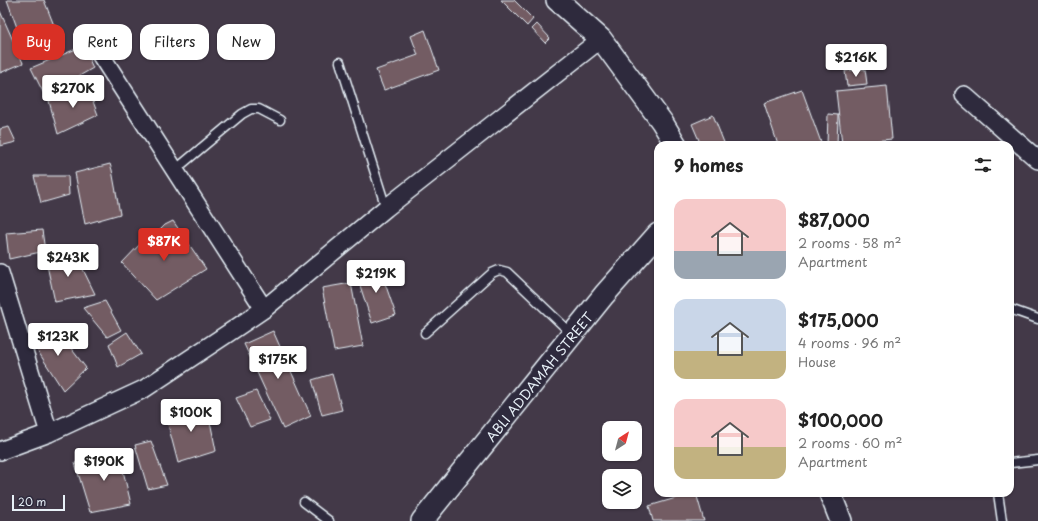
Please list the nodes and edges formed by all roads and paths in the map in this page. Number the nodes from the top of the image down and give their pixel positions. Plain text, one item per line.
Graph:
1 (557, 0) edge
2 (601, 39) junction
3 (104, 60) edge
4 (340, 62) dead end
5 (964, 95) dead end
6 (280, 120) dead end
7 (674, 141) edge
8 (1038, 160) edge
9 (175, 170) junction
10 (386, 208) junction
11 (654, 239) edge
12 (0, 273) edge
13 (264, 309) junction
14 (1014, 310) edge
15 (1038, 319) edge
16 (425, 333) dead end
17 (572, 334) junction
18 (49, 433) junction
19 (0, 452) edge
20 (1038, 460) edge
21 (1014, 462) edge
22 (832, 497) edge
23 (999, 497) edge
24 (304, 502) dead end
25 (329, 521) edge
26 (422, 521) edge
27 (841, 521) edge
28 (1002, 521) edge

1 - 2 street
2 - 7 street
2 - 10 street
3 - 9 street
4 - 10 lane
5 - 8 street
6 - 9 lane
9 - 13 street
10 - 13 street
11 - 17 street, ABLI ADDAMAH STREET
12 - 18 street
13 - 18 street
14 - 15 lane
16 - 17 lane
17 - 26 street, ABLI ADDAMAH STREET
18 - 19 street
20 - 21 lane
22 - 27 street
23 - 28 lane
24 - 25 lane

